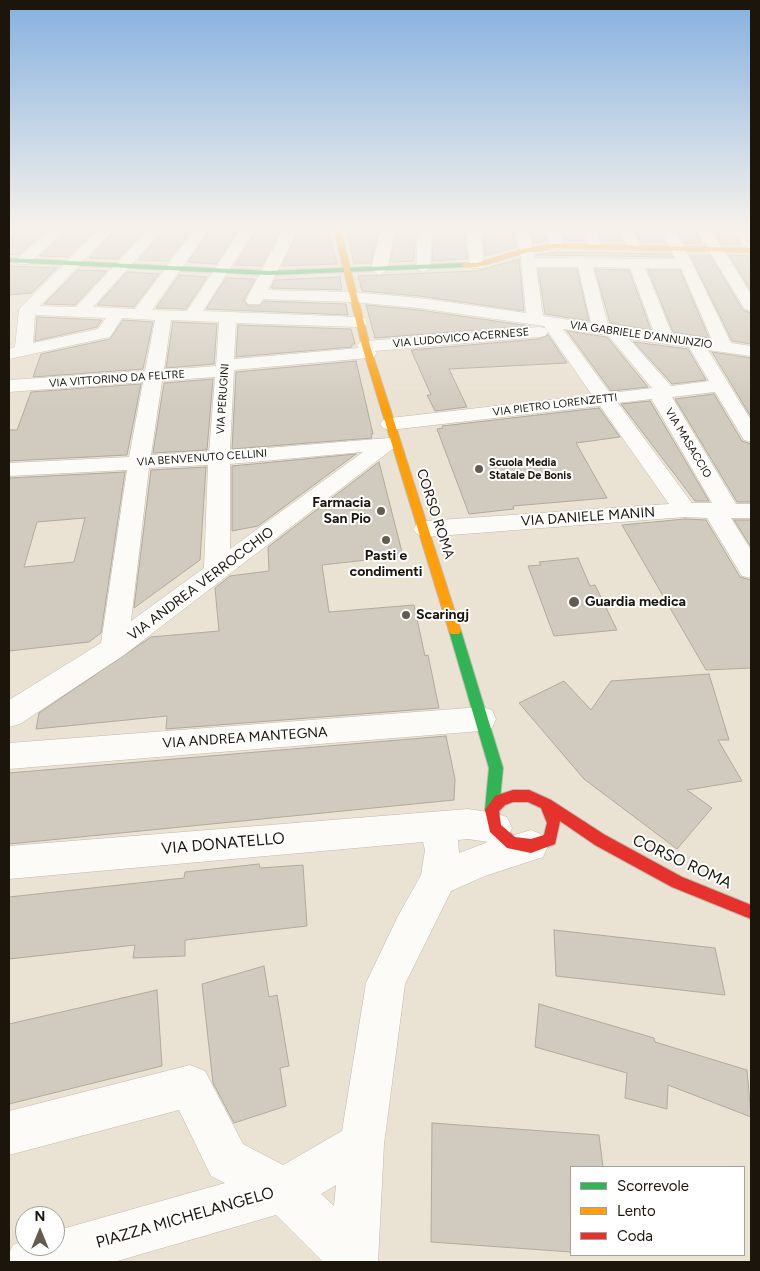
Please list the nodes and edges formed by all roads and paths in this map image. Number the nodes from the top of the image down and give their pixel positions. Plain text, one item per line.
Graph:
1 (49, 288) edge
2 (103, 288) edge
3 (158, 288) edge
4 (209, 288) edge
5 (261, 288) edge
6 (350, 288) edge
7 (423, 288) edge
8 (537, 288) edge
9 (593, 288) edge
10 (645, 288) edge
11 (697, 288) edge
12 (740, 288) edge
13 (258, 294) junction
14 (352, 297) junction
15 (423, 304) junction
16 (751, 306) edge
17 (27, 310) junction
18 (81, 312) junction
19 (117, 313) junction
20 (140, 314) junction
21 (164, 315) junction
22 (192, 316) junction
23 (236, 318) junction
24 (359, 322) junction
25 (547, 325) junction
26 (607, 331) junction
27 (665, 339) junction
28 (443, 340) junction
29 (695, 343) junction
30 (724, 347) junction
31 (367, 349) junction
32 (751, 351) edge
33 (17, 353) edge
34 (225, 368) junction
35 (152, 376) junction
36 (9, 384) edge
37 (719, 386) junction
38 (662, 392) junction
39 (606, 400) junction
40 (743, 410) edge
41 (751, 436) edge
42 (391, 437) junction
43 (219, 458) junction
44 (139, 462) junction
45 (9, 470) edge
46 (686, 510) junction
47 (731, 510) edge
48 (425, 528) junction
49 (751, 570) edge
50 (217, 571) junction
51 (114, 648) junction
52 (9, 715) edge
53 (481, 719) junction
54 (9, 756) edge
55 (546, 804) junction
56 (438, 825) junction
57 (529, 833) junction
58 (600, 840) junction
59 (9, 862) edge
60 (438, 880) junction
61 (751, 912) edge
62 (9, 1133) edge
63 (362, 1144) junction
64 (284, 1190) junction
65 (354, 1261) edge
66 (30, 1262) edge

1 - 17 street
2 - 18 street
3 - 20 street
4 - 22 street
5 - 13 street
6 - 14 main road, CORSO ROMA
7 - 15 street
8 - 25 street
9 - 26 street
10 - 27 street
11 - 30 street
12 - 16 street
13 - 14 street, VIA GABRIELE D'ANNUNZIO
13 - 23 street
14 - 15 street, VIA GABRIELE D'ANNUNZIO
14 - 24 main road, CORSO ROMA
15 - 25 street, VIA GABRIELE D'ANNUNZIO
15 - 28 street
17 - 18 street
17 - 33 street
18 - 19 street
19 - 20 street
19 - 33 street
20 - 21 street
21 - 22 street
21 - 35 street
22 - 23 street
23 - 24 street
23 - 34 street, VIA PERUGINI
24 - 31 main road, CORSO ROMA
25 - 26 street, VIA GABRIELE D'ANNUNZIO
25 - 28 street, VIA LUDOVICO ACERNESE
25 - 39 street
26 - 27 street, VIA GABRIELE D'ANNUNZIO
26 - 38 street, VIA MASACCIO
27 - 29 street, VIA GABRIELE D'ANNUNZIO
28 - 31 street, VIA LUDOVICO ACERNESE
29 - 30 street, VIA GABRIELE D'ANNUNZIO
29 - 37 street
30 - 32 street, VIA GABRIELE D'ANNUNZIO
31 - 34 street, VIA VITTORINO DA FELTRE
31 - 42 main road, CORSO ROMA
33 - 36 street
34 - 35 street, VIA VITTORINO DA FELTRE
34 - 43 street, VIA PERUGINI
35 - 36 street, VIA VITTORINO DA FELTRE
35 - 44 street
37 - 38 street, VIA PIETRO LORENZETTI
37 - 40 street
38 - 39 street, VIA PIETRO LORENZETTI
38 - 47 street, VIA MASACCIO
39 - 42 street, VIA PIETRO LORENZETTI
39 - 46 street
40 - 41 street
42 - 43 street, VIA BENVENUTO CELLINI
42 - 48 main road, CORSO ROMA
42 - 50 street, VIA ANDREA VERROCCHIO
43 - 44 street, VIA BENVENUTO CELLINI
43 - 50 street, VIA PERUGINI
44 - 45 street, VIA BENVENUTO CELLINI
44 - 51 street
46 - 47 street, VIA DANIELE MANIN
46 - 48 street, VIA DANIELE MANIN
47 - 49 street, VIA MASACCIO
48 - 53 main road, CORSO ROMA
50 - 51 street, VIA ANDREA VERROCCHIO
51 - 52 street, VIA ANDREA VERROCCHIO
53 - 54 street, VIA ANDREA MANTEGNA
53 - 57 main road, CORSO ROMA
55 - 57 main road
55 - 57 main road, CORSO ROMA
55 - 58 main road, CORSO ROMA
56 - 57 street
56 - 59 street, VIA DONATELLO
56 - 60 street
57 - 58 main road, CORSO ROMA
57 - 60 street
58 - 61 main road, CORSO ROMA
60 - 63 street
62 - 64 street, PIAZZA MICHELANGELO
63 - 64 street, PIAZZA MICHELANGELO
63 - 65 street
64 - 65 street, PIAZZA MICHELANGELO
64 - 66 street, PIAZZA MICHELANGELO

